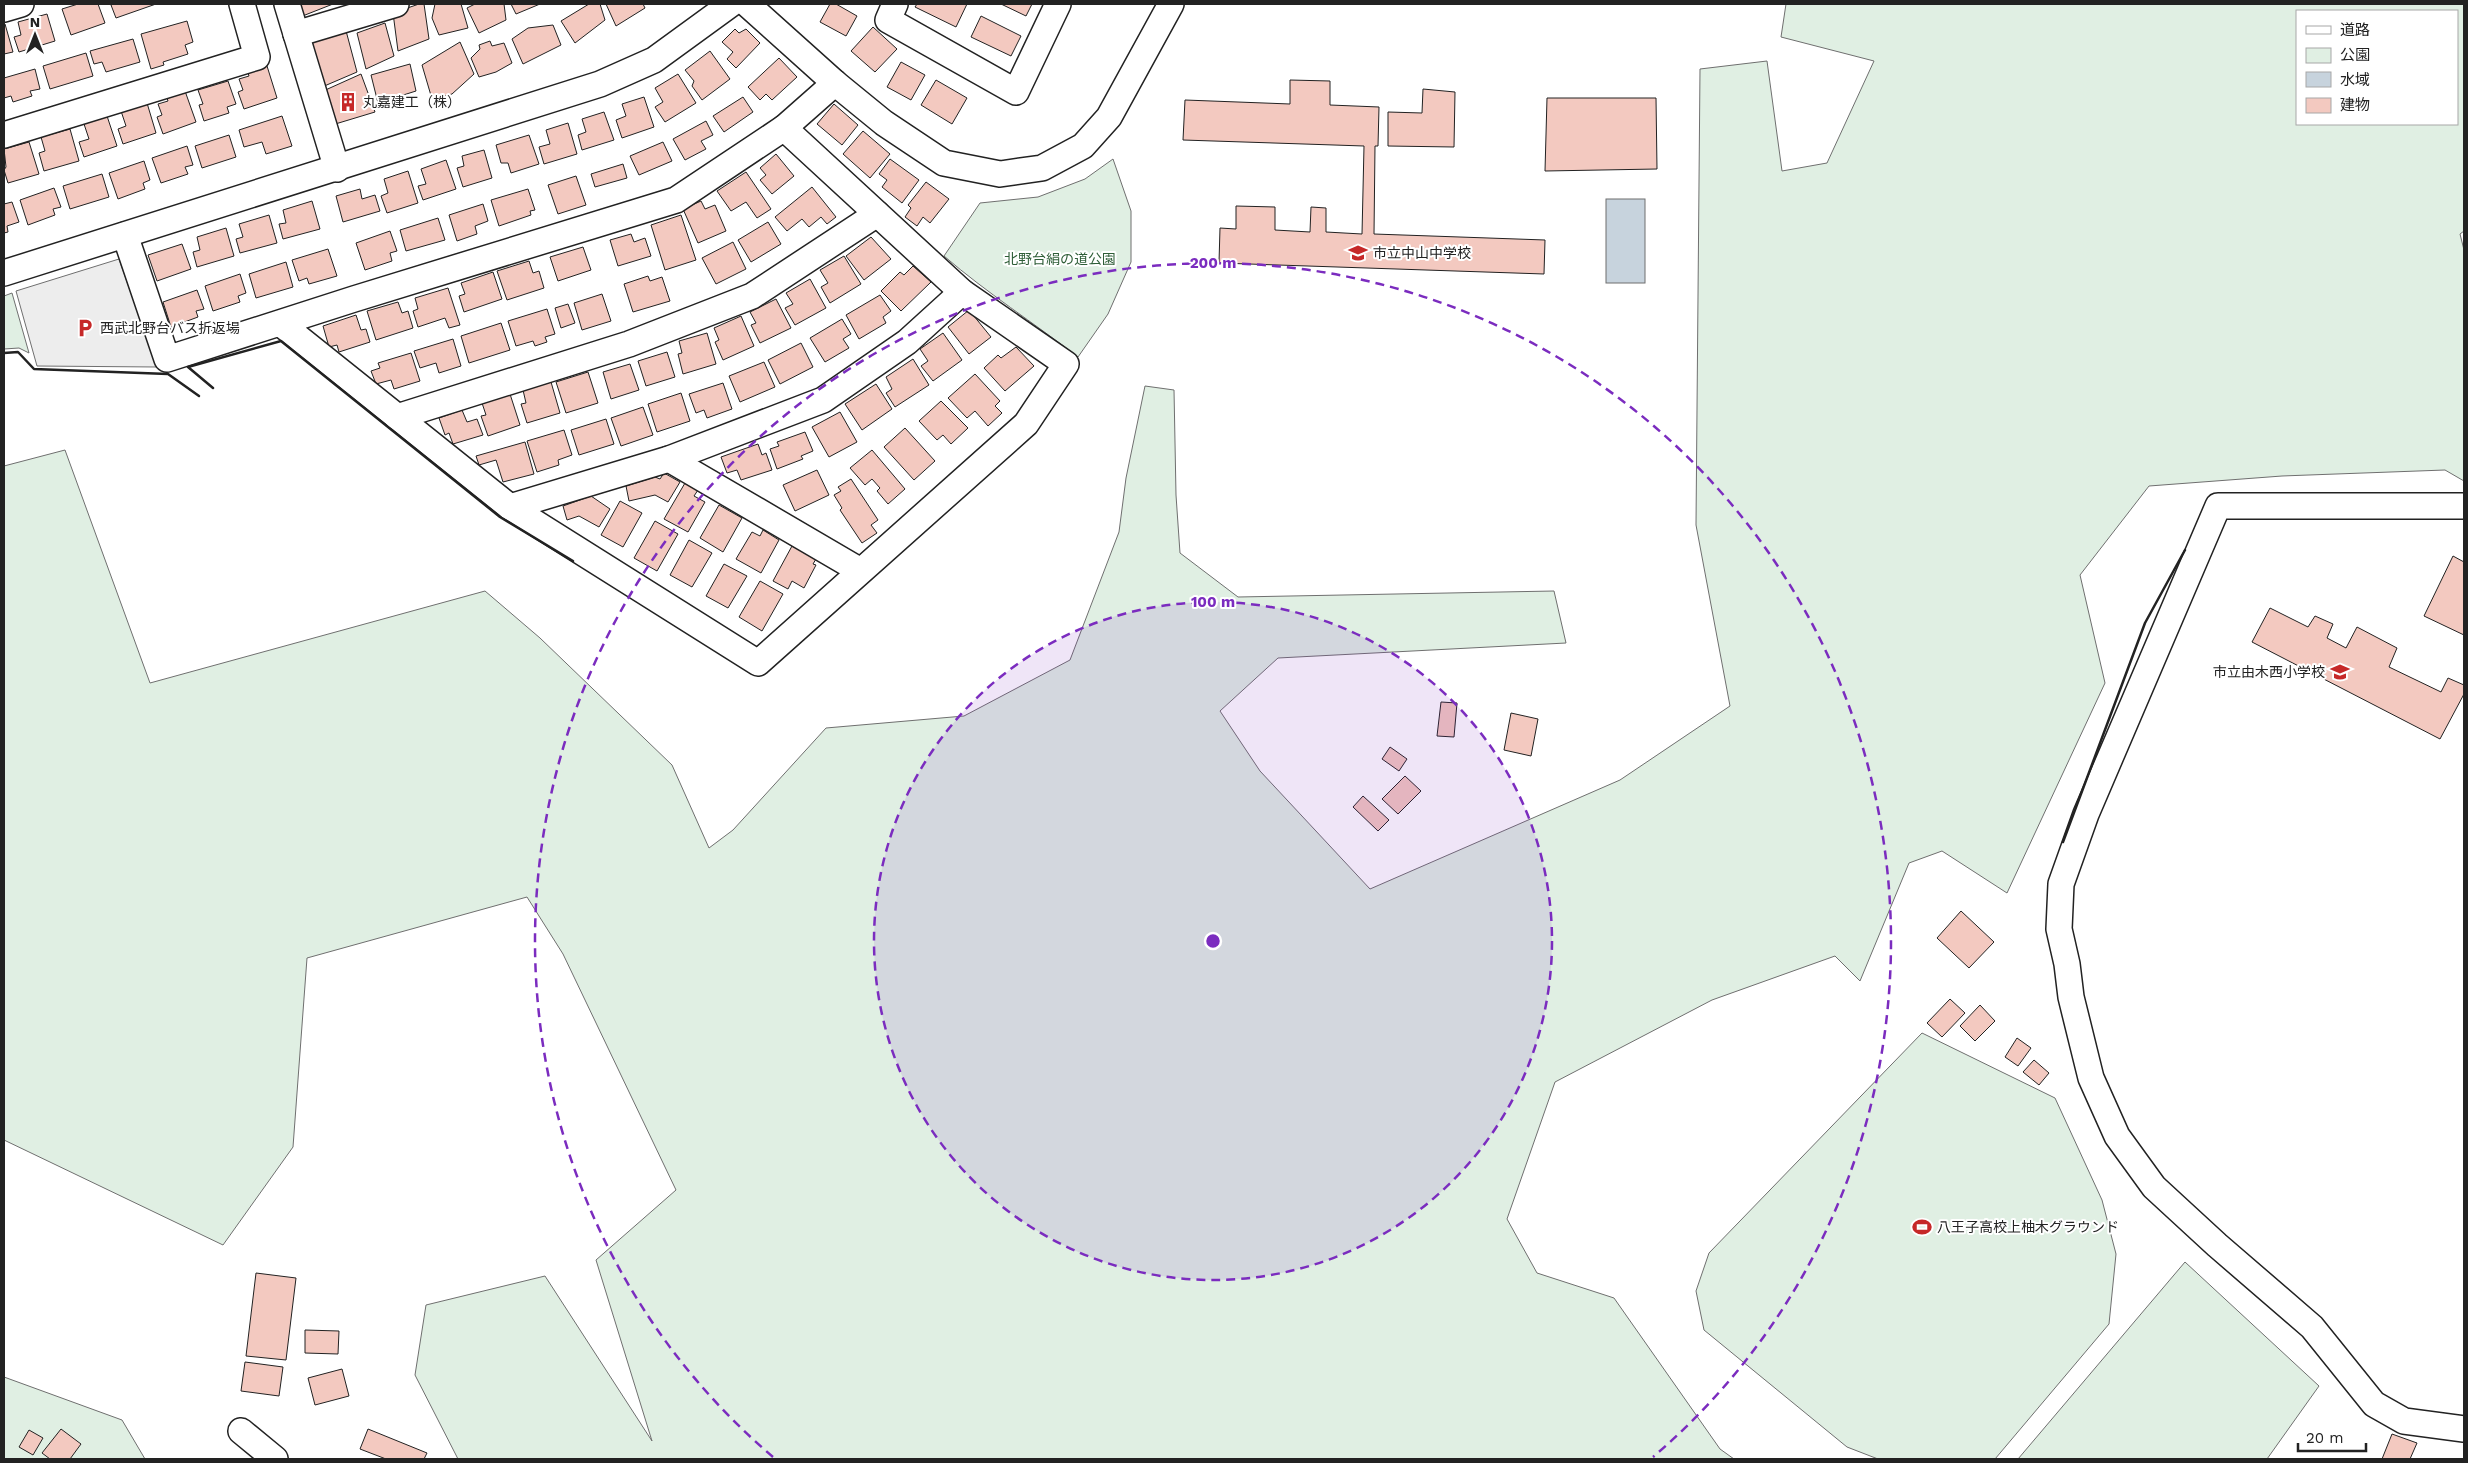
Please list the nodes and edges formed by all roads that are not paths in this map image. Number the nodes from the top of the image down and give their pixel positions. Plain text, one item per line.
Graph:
1 (21, 4) edge
2 (242, 4) edge
3 (287, 4) edge
4 (396, 4) edge
5 (730, 4) edge
6 (747, 4) edge
7 (895, 4) edge
8 (1058, 4) edge
9 (1171, 4) edge
10 (4, 9) edge
11 (296, 34) junction
12 (835, 83) junction
13 (784, 128) junction
14 (4, 135) edge
15 (337, 169) junction
16 (877, 214) junction
17 (125, 235) junction
18 (4, 273) edge
19 (962, 292) junction
20 (280, 323) junction
21 (398, 417) junction
22 (668, 459) junction
23 (2464, 506) edge
24 (510, 507) junction
25 (859, 570) junction
26 (2464, 1429) edge
27 (241, 1431) dead end
28 (275, 1459) edge

1 - 10 street
2 - 14 street
3 - 11 street
4 - 11 street
5 - 15 street
6 - 12 street
7 - 8 street
9 - 12 street
11 - 15 street
12 - 13 street
13 - 16 street
13 - 20 street
15 - 17 street
16 - 19 street
16 - 21 street
17 - 18 street
17 - 20 street
19 - 22 street
19 - 25 street
20 - 21 street
21 - 24 street
22 - 24 street
22 - 25 street
23 - 26 street
24 - 25 street
27 - 28 street

